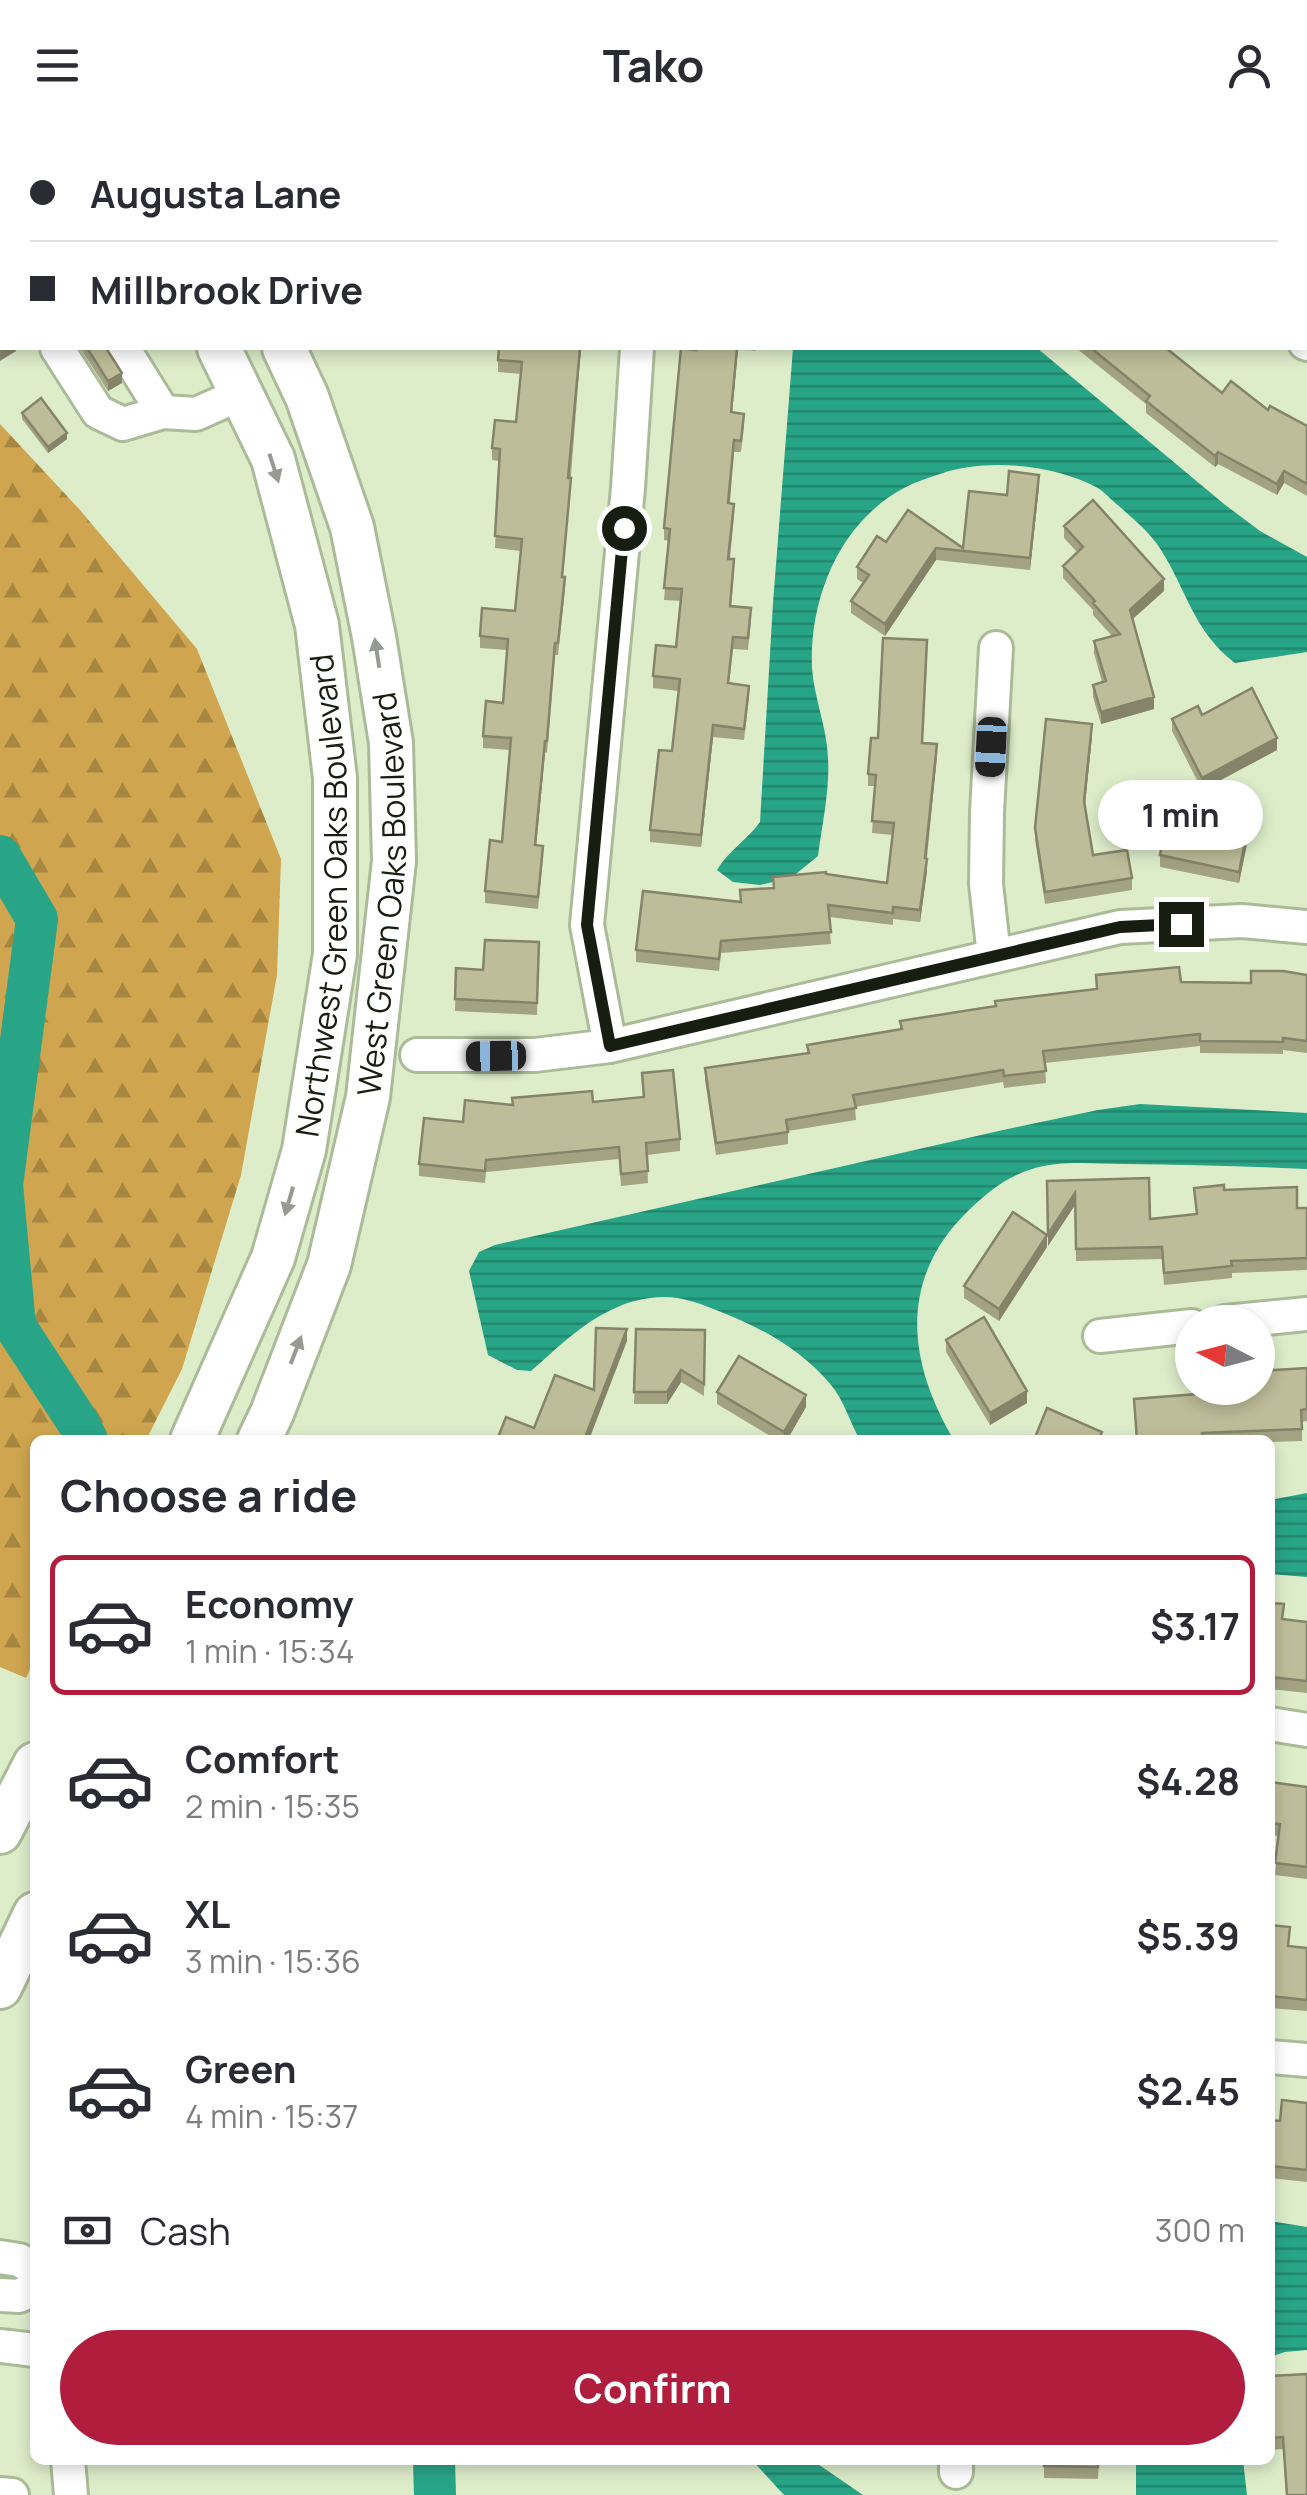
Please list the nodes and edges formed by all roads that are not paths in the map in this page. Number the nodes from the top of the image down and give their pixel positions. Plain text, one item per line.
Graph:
1 (58, 350) edge
2 (124, 350) edge
3 (220, 350) edge
4 (289, 350) edge
5 (636, 350) edge
6 (242, 394) junction
7 (163, 412) junction
8 (996, 648) dead end
9 (1307, 927) edge
10 (994, 956) junction
11 (610, 1046) junction
12 (417, 1056) dead end
13 (1307, 1314) edge
14 (1275, 1317) edge
15 (1175, 1328) edge
16 (1100, 1336) dead end
17 (196, 1431) edge
18 (262, 1435) edge
19 (1275, 1725) edge
20 (1307, 1730) edge
21 (30, 1774) edge
22 (0, 1832) edge
23 (30, 1932) edge
24 (0, 1987) edge
25 (1275, 2057) edge
26 (1307, 2060) edge
27 (0, 2257) edge
28 (30, 2266) edge
29 (30, 2290) edge
30 (0, 2295) edge
31 (0, 2346) edge
32 (30, 2349) edge
33 (68, 2465) edge
34 (0, 2494) edge
35 (12, 2495) edge
36 (71, 2495) edge

1 - 7 street
2 - 7 street
3 - 6 main road, Northwest Green Oaks Boulevard
18 -> 4 main road, West Green Oaks Boulevard
5 - 11 street
6 - 7 street
6 -> 17 main road, Northwest Green Oaks Boulevard
8 - 10 street
9 - 10 street
10 - 11 street
11 - 12 street
13 - 14 street
15 - 16 street
19 - 20 street
21 - 22 main road
23 - 24 main road
25 - 26 street
27 - 28 street
29 - 30 street
31 - 32 street
33 - 36 street
34 - 35 street

